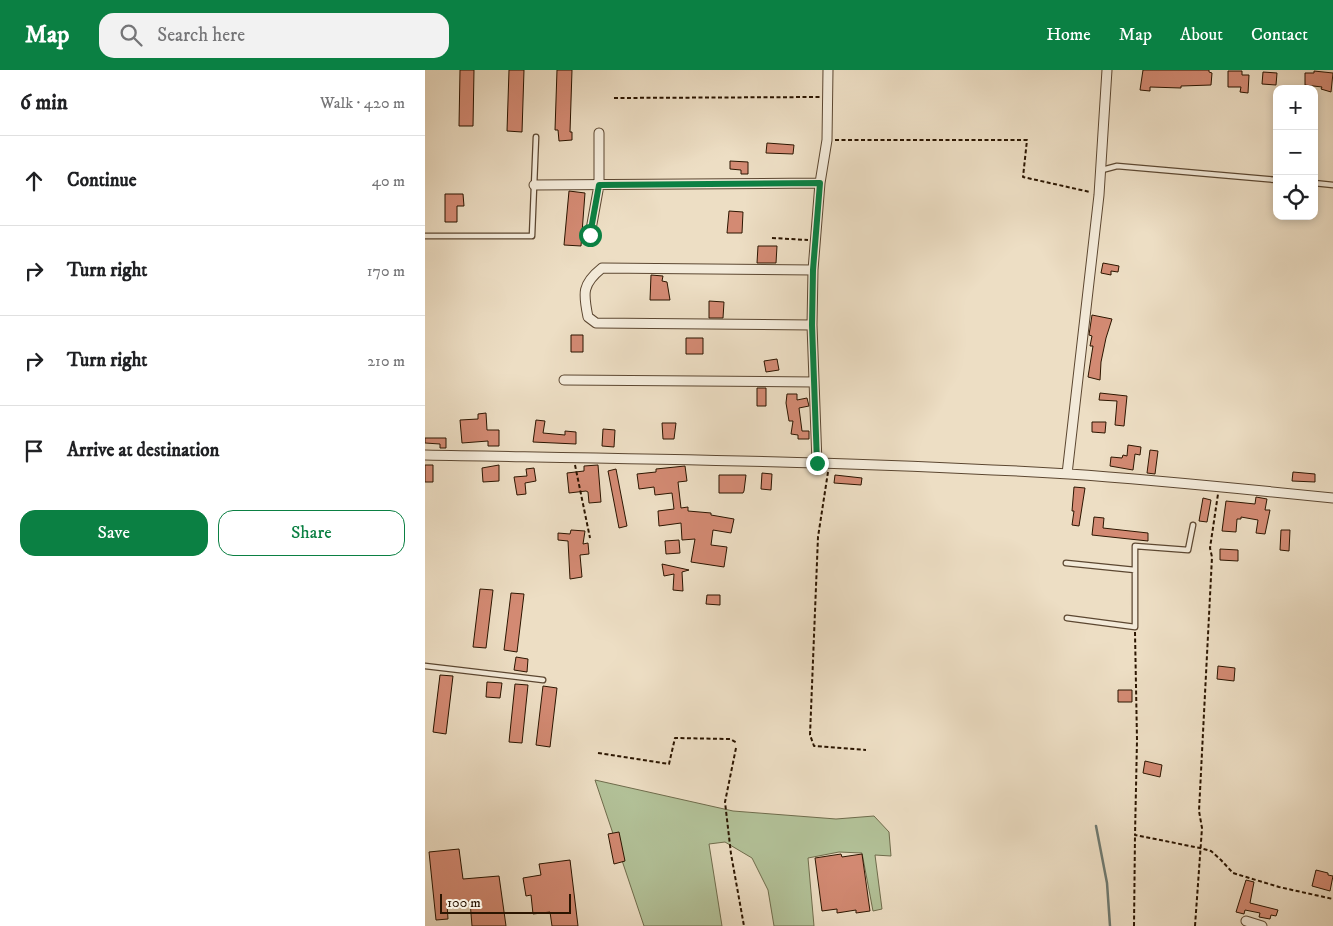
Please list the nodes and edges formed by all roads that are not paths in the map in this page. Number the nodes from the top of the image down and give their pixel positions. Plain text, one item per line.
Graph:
1 (828, 70) edge
2 (1107, 70) edge
3 (599, 133) dead end
4 (537, 137) dead end
5 (1102, 170) junction
6 (1273, 180) edge
7 (820, 183) junction
8 (1318, 183) edge
9 (534, 185) junction
10 (599, 185) junction
11 (1333, 185) edge
12 (590, 235) dead end
13 (425, 236) edge
14 (813, 270) junction
15 (812, 325) junction
16 (564, 380) dead end
17 (814, 382) junction
18 (425, 455) edge
19 (817, 463) junction
20 (1067, 474) junction
21 (1333, 498) edge
22 (1193, 525) dead end
23 (1066, 563) dead end
24 (1135, 570) junction
25 (1067, 618) dead end
26 (425, 666) edge
27 (543, 680) dead end
28 (1246, 921) dead end
29 (1262, 926) edge

1 - 7 street
2 - 5 street
3 - 10 street
4 - 9 lane
5 - 6 lane
5 - 20 street
7 - 10 street
7 - 14 street
8 - 11 lane
9 - 10 street
9 - 13 lane
10 - 12 street
14 - 15 street
14 - 15 street
15 - 17 street
16 - 17 street
17 - 19 street
18 - 19 street
19 - 20 street
20 - 21 street
22 - 24 lane
23 - 24 lane
24 - 25 lane
26 - 27 lane
28 - 29 street

